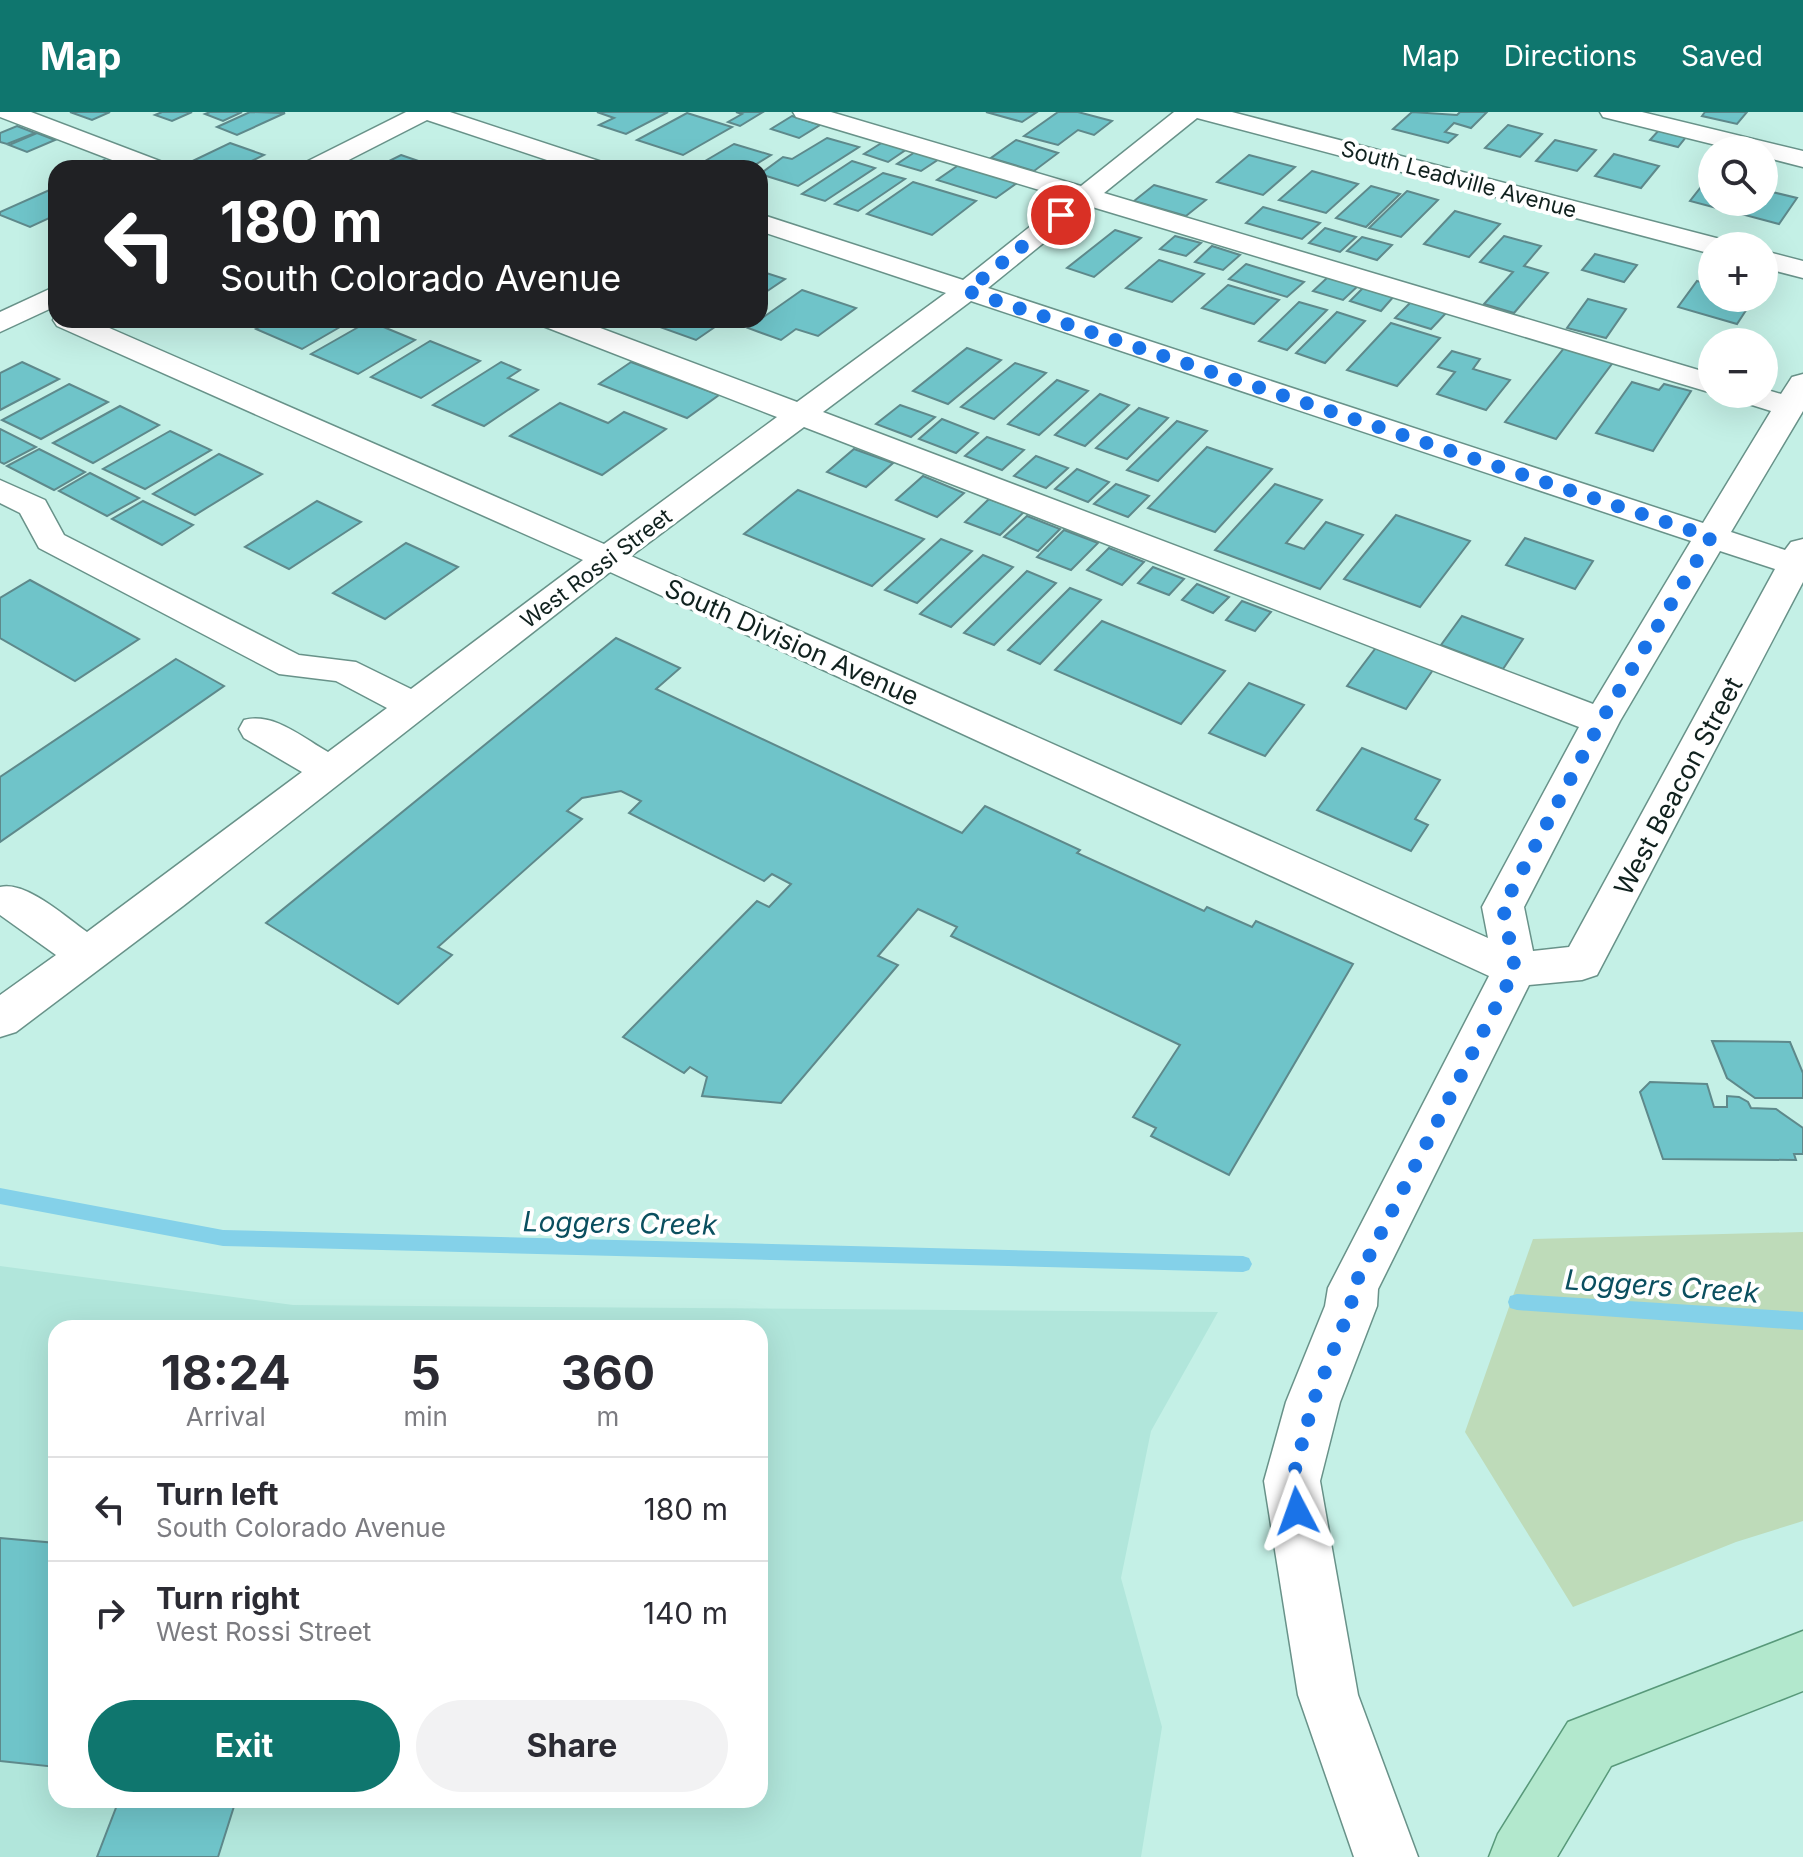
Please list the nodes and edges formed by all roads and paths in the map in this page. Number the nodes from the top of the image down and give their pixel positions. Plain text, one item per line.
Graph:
1 (9, 112) edge
2 (426, 112) edge
3 (805, 112) edge
4 (1189, 112) edge
5 (1204, 112) edge
6 (1612, 112) edge
7 (1803, 159) edge
8 (135, 160) edge
9 (329, 160) edge
10 (572, 160) edge
11 (1085, 196) junction
12 (768, 225) edge
13 (1698, 242) edge
14 (1778, 263) edge
15 (1803, 270) edge
16 (0, 290) edge
17 (967, 291) junction
18 (48, 307) edge
19 (48, 310) edge
20 (0, 323) edge
21 (95, 328) edge
22 (574, 328) edge
23 (1698, 380) edge
24 (1796, 395) edge
25 (801, 415) junction
26 (0, 490) edge
27 (1711, 537) junction
28 (607, 558) junction
29 (1800, 560) edge
30 (414, 706) junction
31 (1601, 721) junction
32 (258, 729) dead end
33 (330, 771) junction
34 (10, 900) dead end
35 (88, 955) junction
36 (1515, 969) junction
37 (1, 1018) edge
38 (1803, 1661) edge
39 (1386, 1857) edge
40 (1521, 1857) edge

1 - 8 street
2 - 9 street
2 - 10 street
3 - 11 street
4 - 11 street, West Rossi Street
5 - 13 street, South Leadville Avenue
6 - 7 street
11 - 17 street, West Rossi Street
11 - 23 street
12 - 17 street
14 - 15 street
16 - 18 street, South Division Avenue
17 - 25 street, West Rossi Street
17 - 27 street
19 - 20 street
21 - 28 street, South Division Avenue
22 - 25 street
24 - 27 street
25 - 28 street, West Rossi Street
25 - 31 street
26 - 30 street
27 - 29 street
27 - 31 street
28 - 30 street, West Rossi Street
28 - 36 street, South Division Avenue
29 - 36 street, West Beacon Street
30 - 33 street, West Rossi Street
31 - 36 street
32 - 33 street
33 - 35 street, West Rossi Street
34 - 35 street
35 - 37 street, West Rossi Street
36 - 39 street
38 - 40 main road

